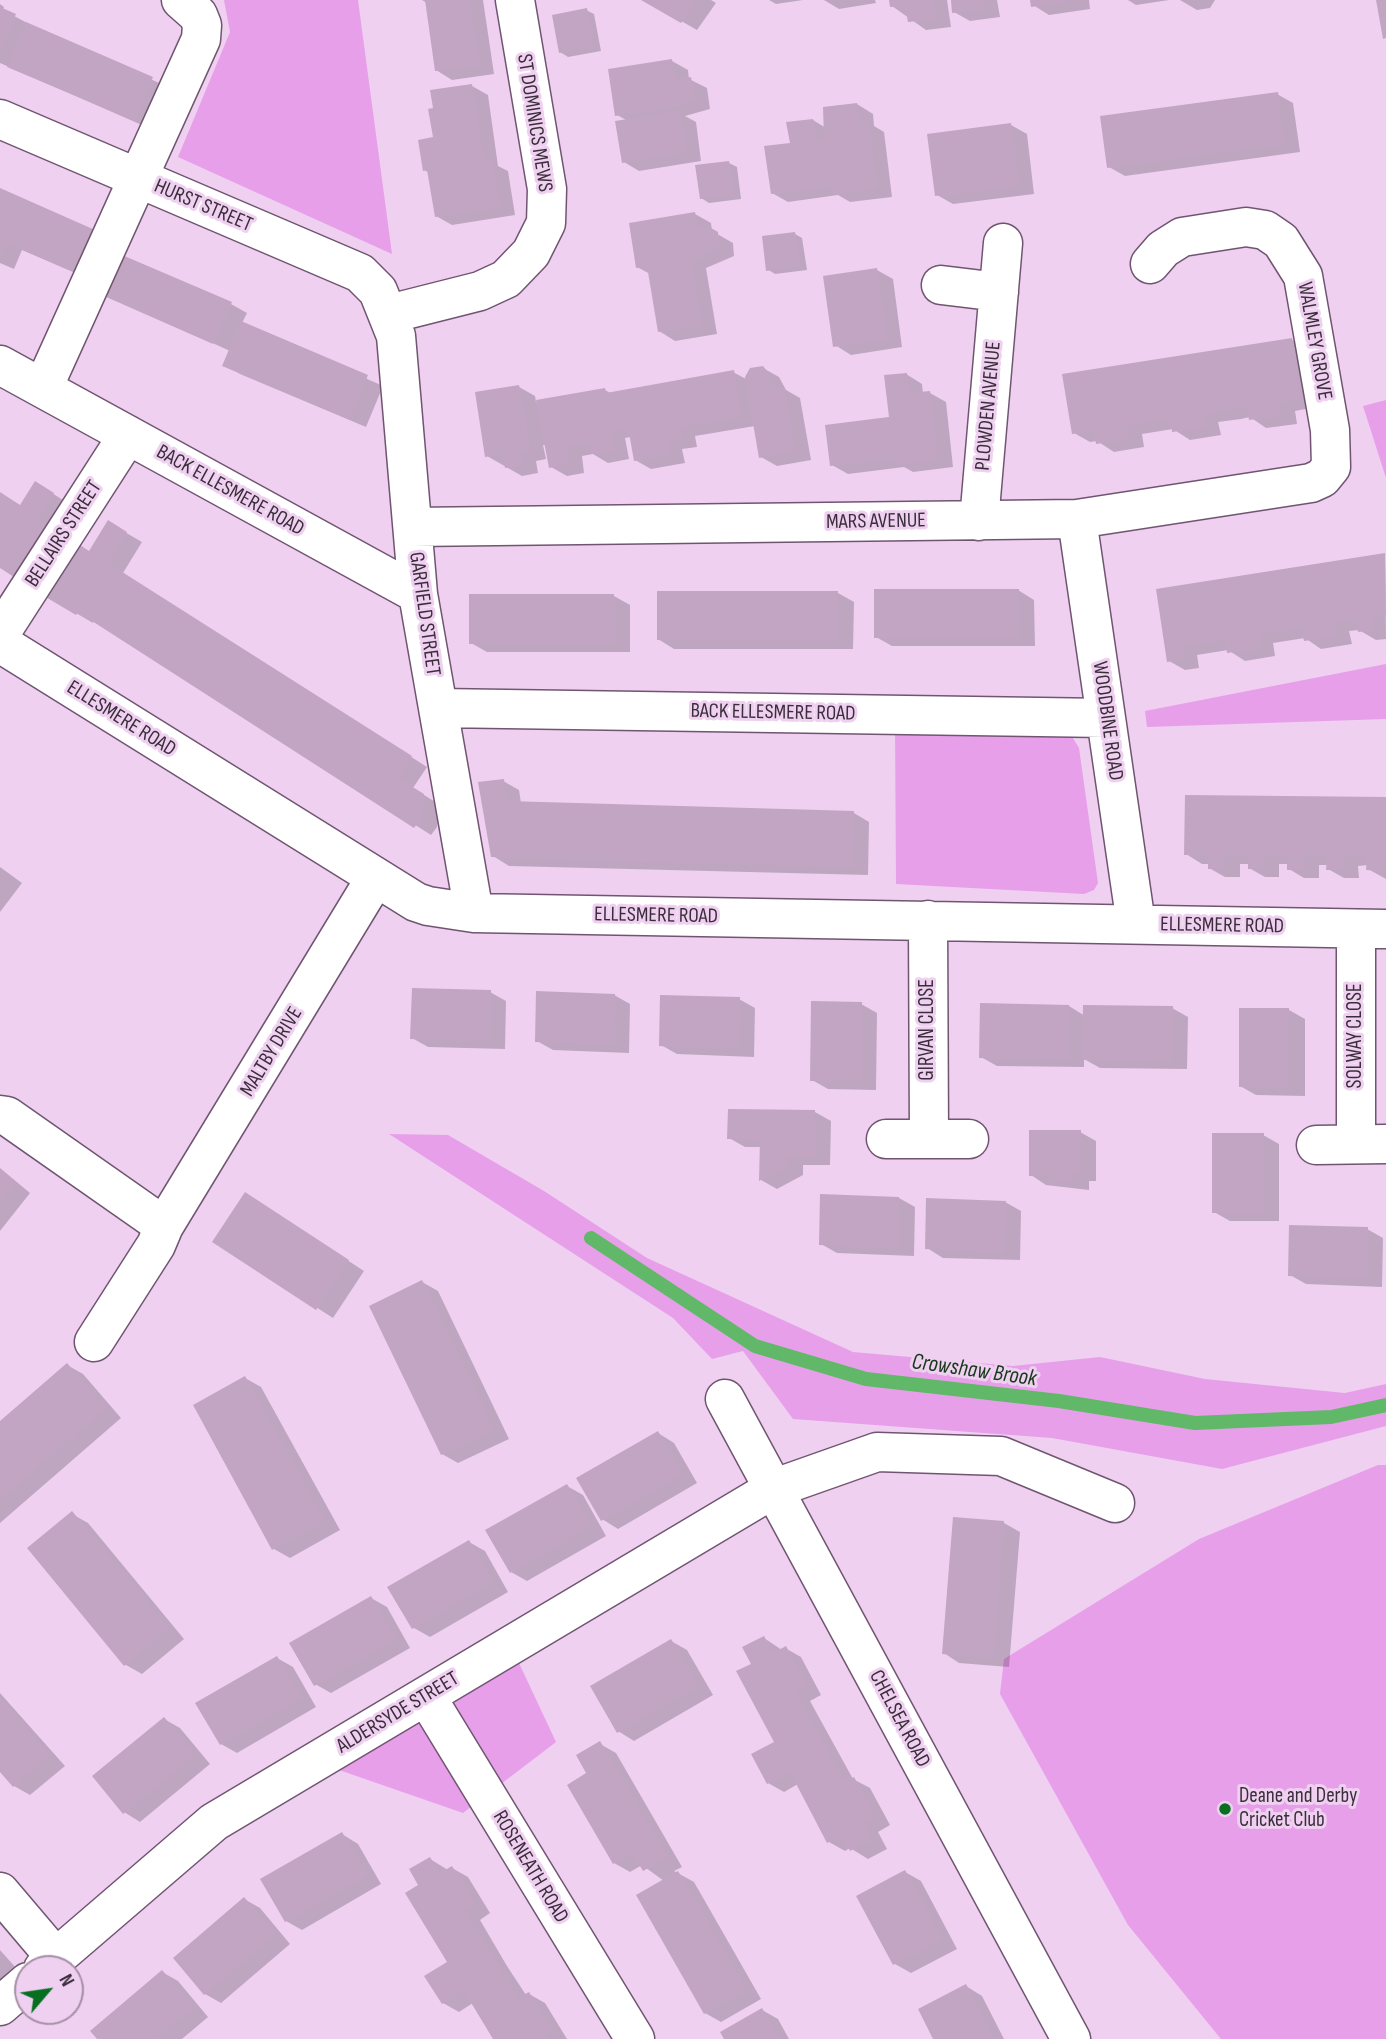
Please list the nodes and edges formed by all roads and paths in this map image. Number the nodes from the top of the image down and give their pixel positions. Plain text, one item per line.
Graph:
1 (181, 0) edge
2 (514, 0) edge
3 (0, 119) edge
4 (140, 179) junction
5 (1003, 243) dead end
6 (1150, 264) dead end
7 (941, 285) dead end
8 (999, 292) junction
9 (389, 314) junction
10 (0, 365) edge
11 (43, 388) junction
12 (128, 435) junction
13 (1331, 467) joint
14 (1077, 519) junction
15 (979, 521) junction
16 (413, 527) junction
17 (418, 594) junction
18 (0, 634) edge
19 (0, 643) edge
20 (439, 708) junction
21 (1106, 718) junction
22 (376, 877) junction
23 (474, 913) junction
24 (928, 920) junction
25 (1136, 924) junction
26 (1371, 929) edge
27 (0, 1115) edge
28 (886, 1139) dead end
29 (929, 1139) junction
30 (969, 1139) dead end
31 (1371, 1144) edge
32 (1317, 1145) dead end
33 (164, 1226) junction
34 (94, 1342) dead end
35 (725, 1399) dead end
36 (775, 1488) junction
37 (1115, 1503) dead end
38 (426, 1696) junction
39 (0, 1892) edge
40 (34, 1955) edge
41 (59, 1955) edge
42 (14, 1994) edge
43 (0, 2006) edge
44 (635, 2039) edge
45 (1071, 2039) edge

1 - 4 street
2 - 9 street, ST DOMINICS MEWS
3 - 4 street, HURST STREET
4 - 9 street, HURST STREET
4 - 11 street
5 - 8 street, PLOWDEN AVENUE
6 - 13 street, WALMLEY GROVE
7 - 8 street
8 - 15 street, PLOWDEN AVENUE
9 - 16 street, GARFIELD STREET
10 - 11 street, BACK ELLESMERE ROAD
11 - 12 street, BACK ELLESMERE ROAD
12 - 17 street, BACK ELLESMERE ROAD
12 - 18 street, BELLAIRS STREET
13 - 14 street, MARS AVENUE
14 - 15 street, MARS AVENUE
14 - 21 street, WOODBINE ROAD
15 - 16 street, MARS AVENUE
16 - 17 street, GARFIELD STREET
17 - 20 street, GARFIELD STREET
19 - 22 street, ELLESMERE ROAD
20 - 21 street, BACK ELLESMERE ROAD
20 - 23 street, GARFIELD STREET
21 - 25 street, WOODBINE ROAD
22 - 23 street, ELLESMERE ROAD
22 - 33 street, MALTBY DRIVE
23 - 24 street, ELLESMERE ROAD
24 - 25 street, ELLESMERE ROAD
24 - 29 street, GIRVAN CLOSE
25 - 26 street, ELLESMERE ROAD
26 - 31 street, SOLWAY CLOSE
27 - 33 street
28 - 29 street
29 - 30 street
31 - 32 street, SOLWAY CLOSE
33 - 34 street, MALTBY DRIVE
35 - 36 street, CHELSEA ROAD
36 - 37 street, ALDERSYDE STREET
36 - 38 street, ALDERSYDE STREET
36 - 45 street, CHELSEA ROAD
38 - 41 street, ALDERSYDE STREET
38 - 44 street, ROSENEATH ROAD
39 - 40 street
42 - 43 street, ALDERSYDE STREET

